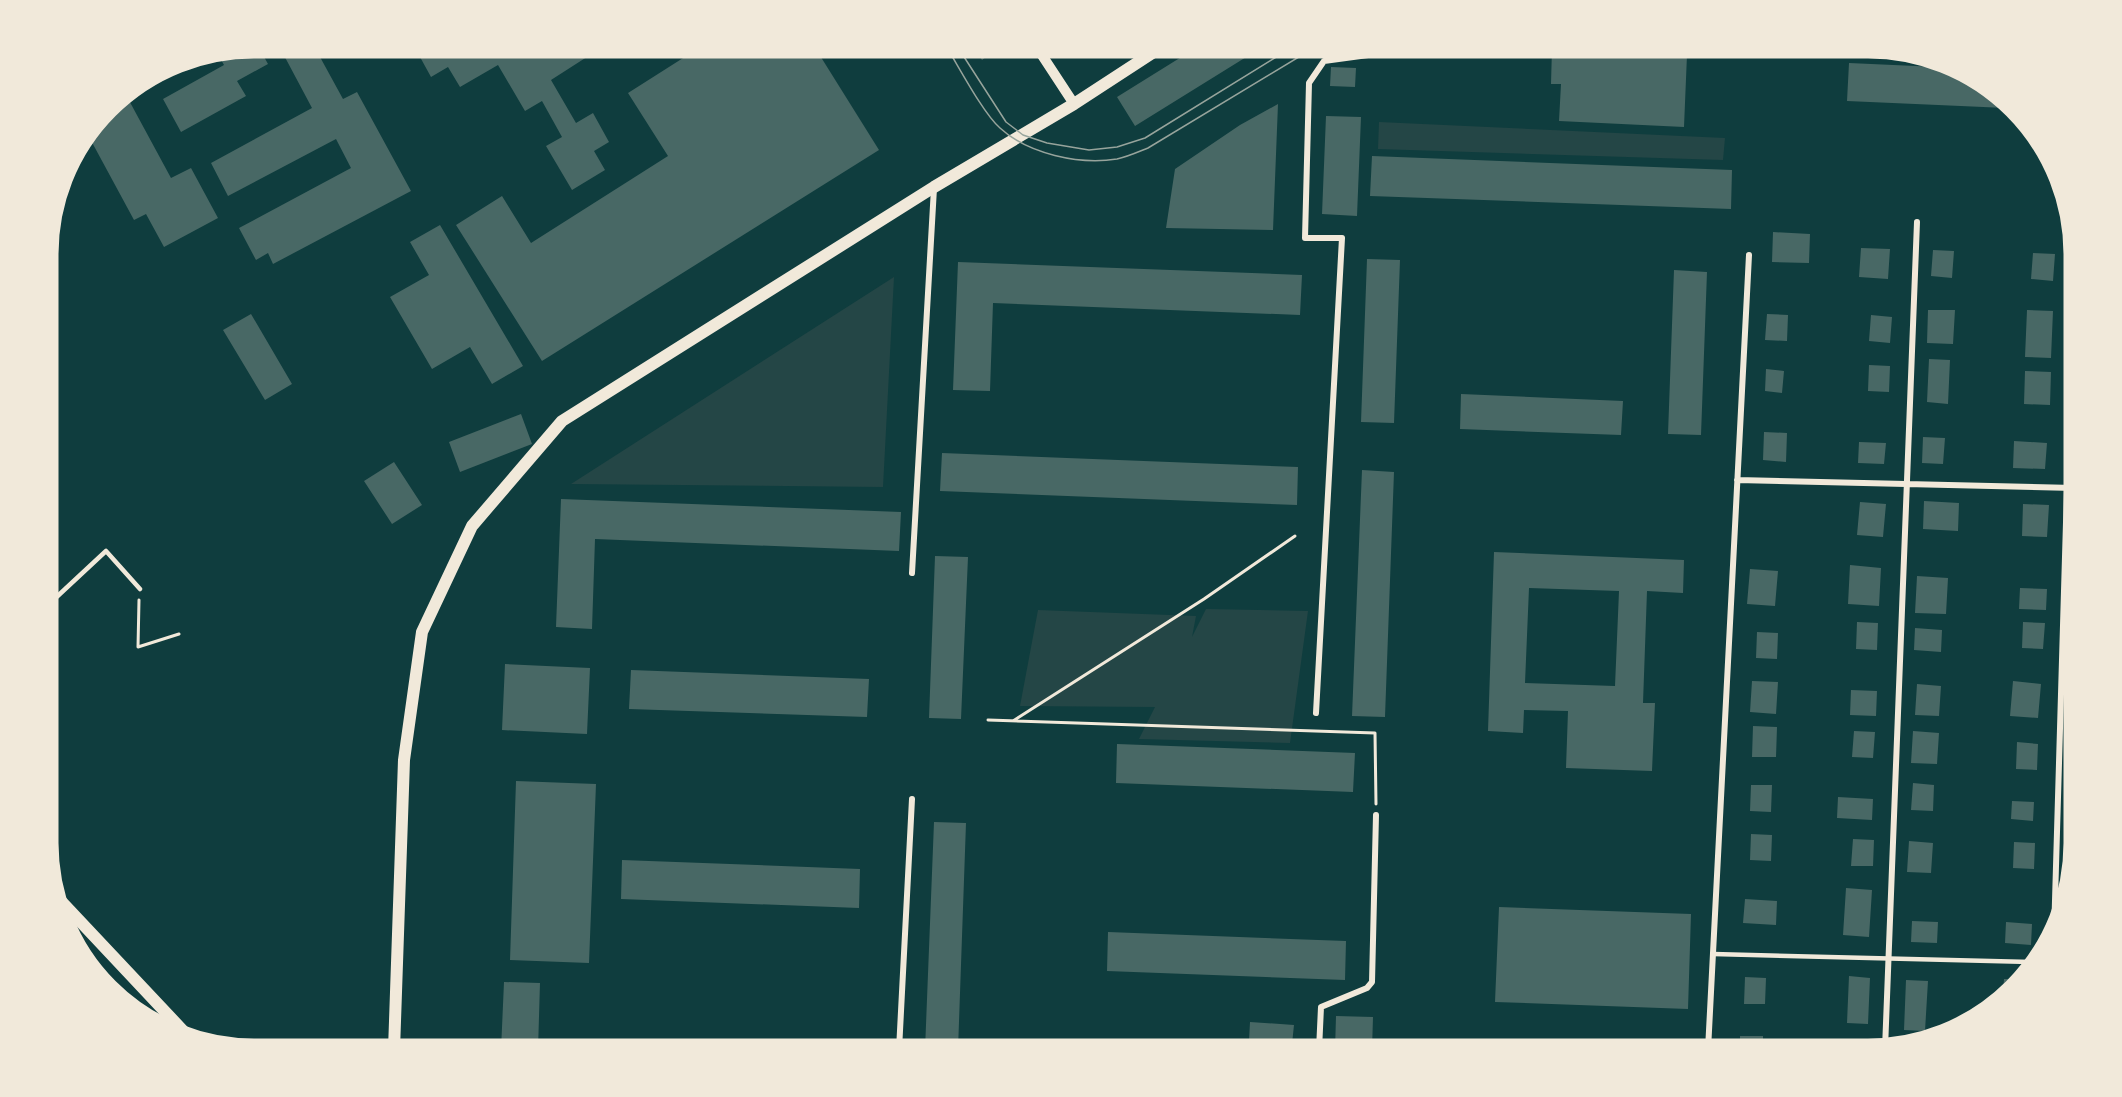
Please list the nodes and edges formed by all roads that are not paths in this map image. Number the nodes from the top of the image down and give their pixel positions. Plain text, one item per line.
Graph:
1 (1043, 57) edge
2 (1146, 57) edge
3 (1353, 57) edge
4 (1074, 104) junction
5 (934, 187) junction
6 (1917, 222) dead end
7 (1749, 255) dead end
8 (1737, 480) junction
9 (1908, 483) junction
10 (2065, 488) edge
11 (912, 573) dead end
12 (140, 589) road end
13 (57, 597) edge
14 (2065, 646) edge
15 (1316, 713) dead end
16 (912, 799) dead end
17 (1376, 815) road end
18 (2055, 907) edge
19 (69, 909) edge
20 (1712, 954) junction
21 (1888, 959) junction
22 (2025, 962) edge
23 (177, 1024) edge
24 (1885, 1039) edge
25 (394, 1040) edge
26 (900, 1040) edge
27 (1319, 1040) edge
28 (1708, 1040) edge

1 - 4 street
2 - 4 main road
3 - 15 street
4 - 5 main road
5 - 11 street
5 - 25 main road
6 - 9 street
7 - 8 street
8 - 9 street
8 - 20 street
9 - 10 street
9 - 21 street
12 - 13 lane
14 - 18 street
16 - 26 street
17 - 27 street
19 - 23 main road
20 - 21 lane
20 - 28 street
21 - 22 lane
21 - 24 street

